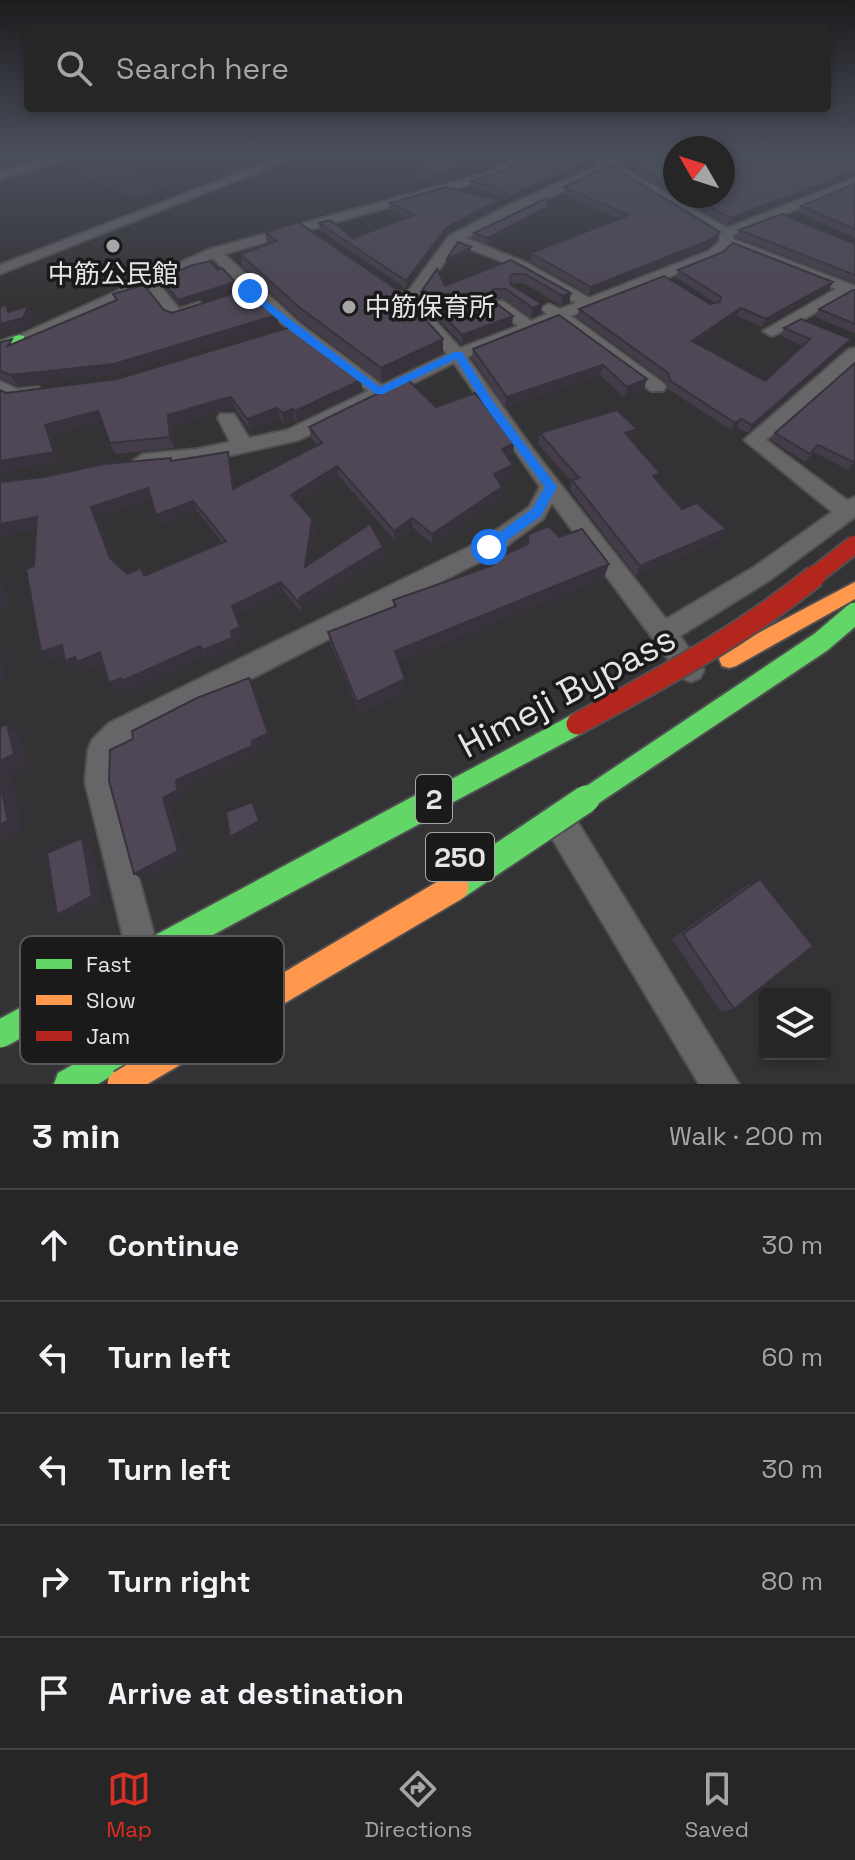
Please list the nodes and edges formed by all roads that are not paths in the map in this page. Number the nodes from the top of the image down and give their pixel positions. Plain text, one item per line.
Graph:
1 (165, 206) edge
2 (382, 206) edge
3 (521, 206) edge
4 (795, 206) edge
5 (687, 208) edge
6 (779, 212) junction
7 (803, 223) edge
8 (302, 227) junction
9 (727, 238) junction
10 (454, 239) junction
11 (326, 244) edge
12 (215, 252) junction
13 (0, 270) edge
14 (147, 283) junction
15 (385, 285) edge
16 (852, 290) edge
17 (235, 296) junction
18 (529, 297) edge
19 (409, 301) junction
20 (586, 303) junction
21 (498, 304) edge
22 (557, 314) junction
23 (528, 326) junction
24 (771, 331) dead end
25 (19, 339) joint
26 (0, 345) edge
27 (855, 353) edge
28 (458, 355) junction
29 (0, 386) edge
30 (657, 387) dead end
31 (379, 391) junction
32 (52, 392) edge
33 (227, 418) dead end
34 (240, 448) junction
35 (124, 463) edge
36 (551, 487) junction
37 (851, 509) edge
38 (855, 544) edge
39 (855, 590) edge
40 (855, 613) edge
41 (663, 633) junction
42 (855, 638) edge
43 (696, 677) junction
44 (550, 805) junction
45 (509, 828) dead end
46 (313, 887) dead end
47 (138, 936) edge
48 (182, 936) edge
49 (284, 988) edge
50 (20, 1023) edge
51 (0, 1034) edge
52 (105, 1064) edge
53 (155, 1064) edge
54 (75, 1082) edge
55 (121, 1084) edge
56 (720, 1084) edge

1 - 13 street
2 - 8 street
3 - 10 street
4 - 6 street
5 - 9 street
6 - 7 street
6 - 9 street
8 - 11 street
8 - 12 street
9 - 16 street
9 - 20 street
10 - 19 street
10 - 20 street
12 - 14 street
12 - 17 street
14 - 17 street
14 - 25 street
15 - 19 street
16 - 24 street
17 - 31 street
18 - 22 street
19 - 28 street
20 - 22 street
21 - 23 street
22 - 23 street
22 - 30 street
23 - 28 street
25 - 26 main road
27 - 37 street
28 - 31 street
28 - 36 street
29 - 32 street
31 - 34 street
33 - 34 street
34 - 35 street
36 - 41 street
36 - 47 street
37 - 41 street
38 - 48 main road, Himeji Bypass / 2, bridge
39 - 43 main road, 250
40 - 49 main road, bridge
41 - 43 street
42 - 44 main road, 250
43 - 46 main road, 250
44 - 45 main road, 250
44 - 56 street
50 - 51 main road, Himeji Bypass / 2, bridge
52 - 54 main road
53 - 55 main road, bridge

